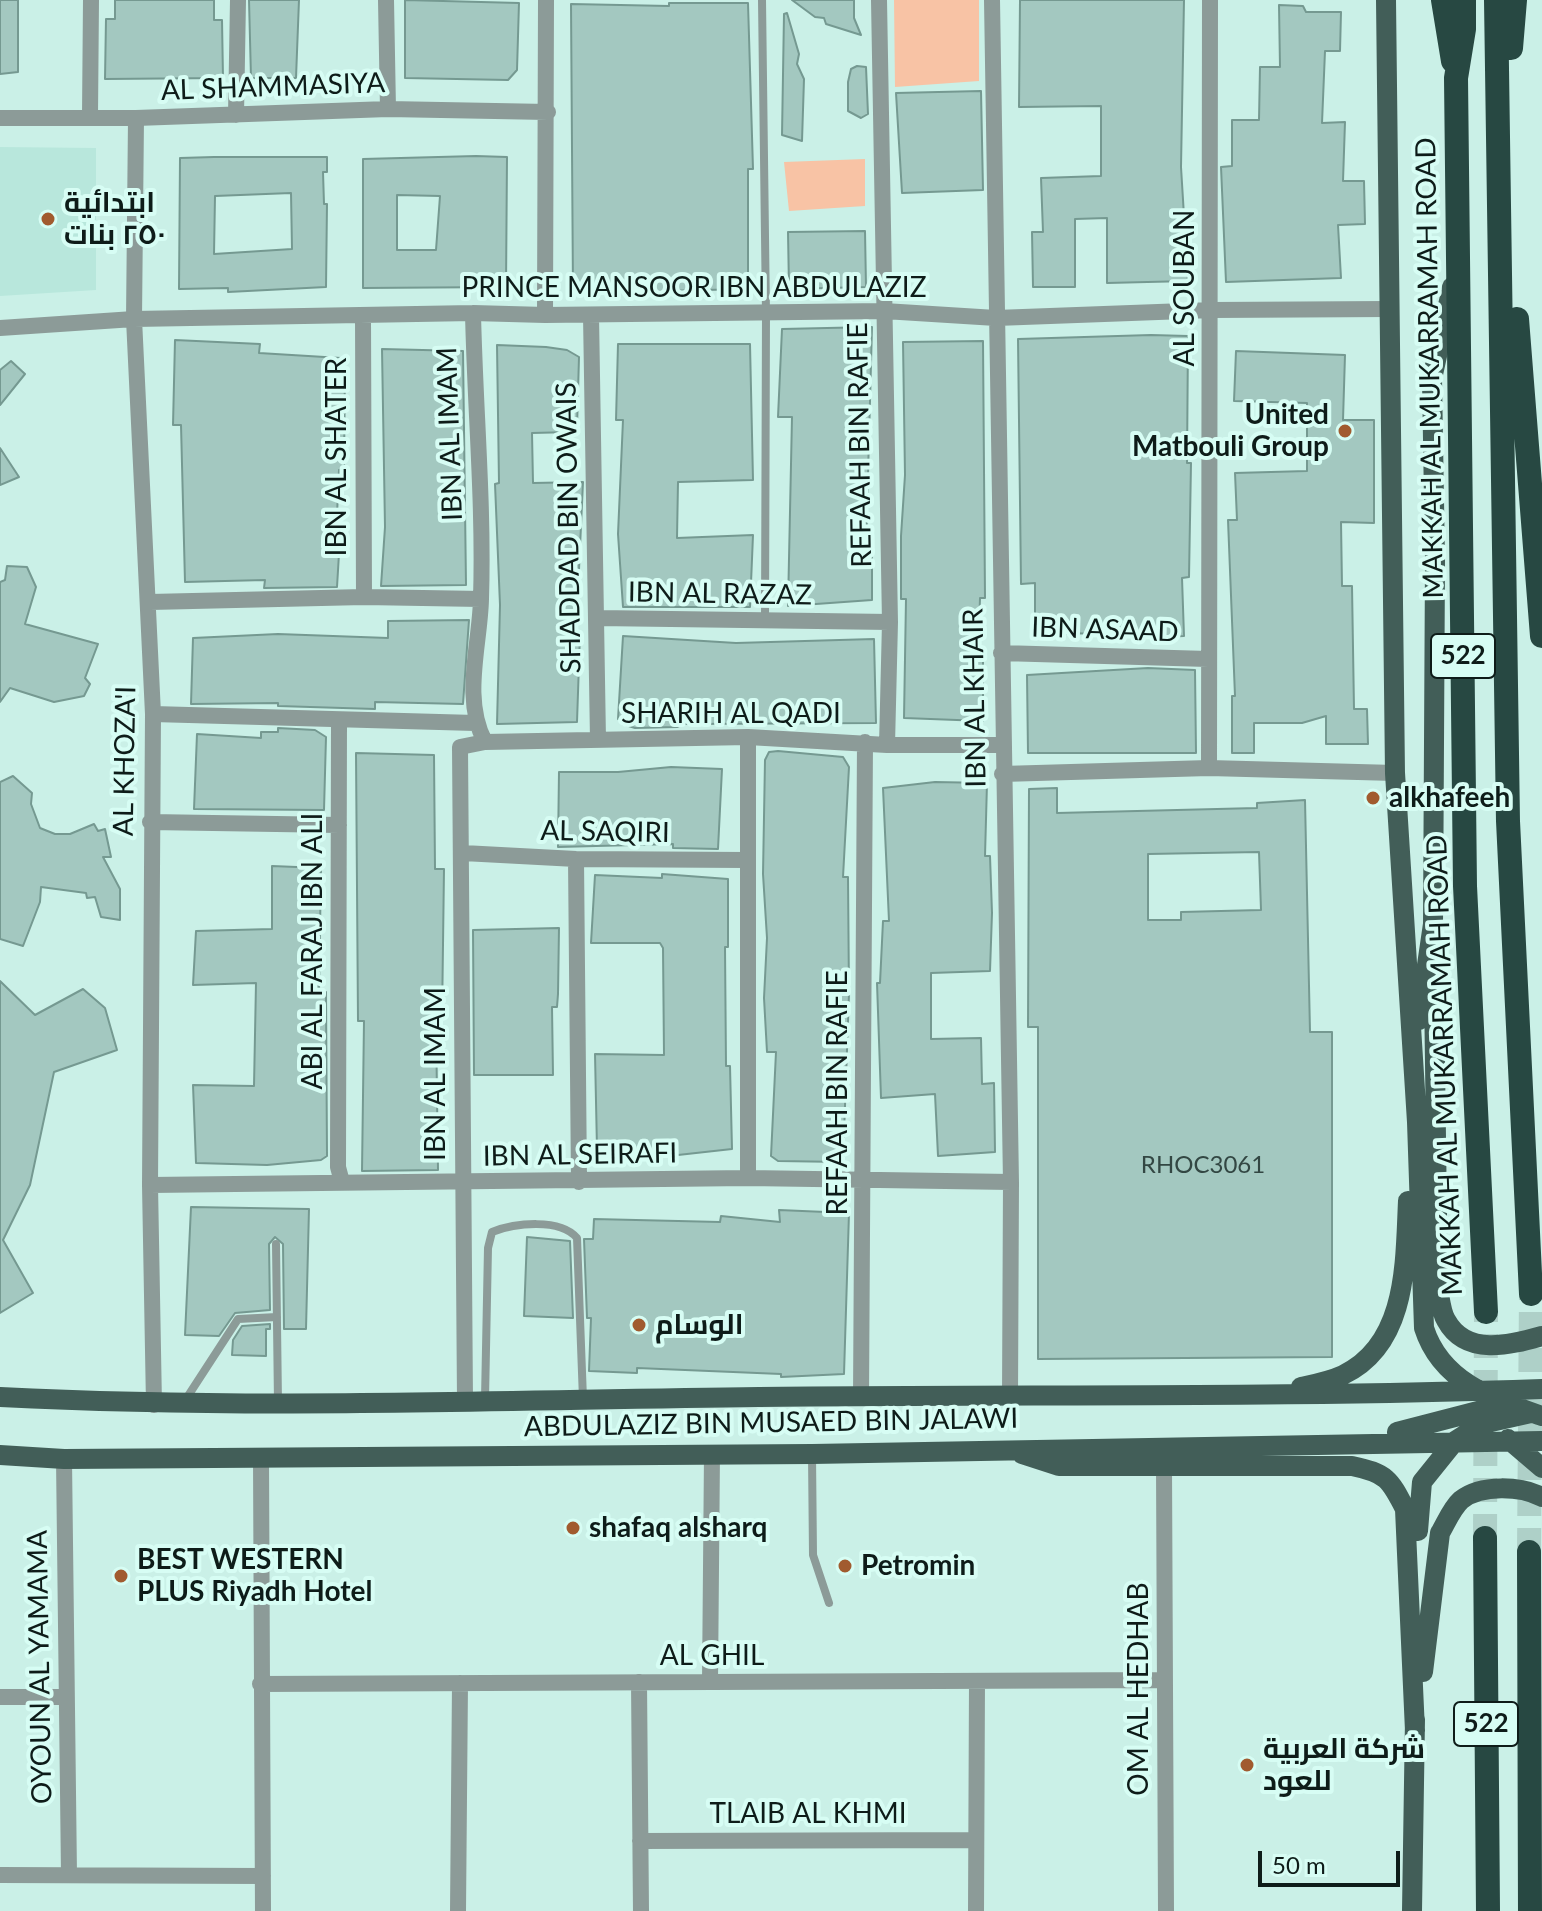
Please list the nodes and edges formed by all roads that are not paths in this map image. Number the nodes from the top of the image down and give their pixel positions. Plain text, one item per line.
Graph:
1 (91, 0) edge
2 (238, 0) edge
3 (386, 0) edge
4 (546, 0) edge
5 (762, 0) edge
6 (879, 0) edge
7 (992, 0) edge
8 (1210, 0) edge
9 (1386, 0) edge
10 (1443, 0) edge
11 (1464, 0) edge
12 (1496, 0) edge
13 (1515, 0) edge
14 (1456, 78) junction
15 (388, 109) junction
16 (548, 112) junction
17 (90, 115) junction
18 (236, 115) junction
19 (0, 118) edge
20 (136, 118) junction
21 (1501, 172) junction
22 (1459, 252) junction
23 (1388, 309) junction
24 (1212, 310) junction
25 (884, 311) junction
26 (473, 313) junction
27 (766, 314) junction
28 (545, 315) junction
29 (591, 315) junction
30 (363, 317) junction
31 (996, 318) junction
32 (134, 319) junction
33 (0, 328) edge
34 (364, 597) junction
35 (481, 599) junction
36 (150, 602) junction
37 (598, 618) junction
38 (765, 620) junction
39 (890, 622) junction
40 (1542, 636) edge
41 (1001, 653) junction
42 (1208, 659) junction
43 (153, 714) junction
44 (339, 720) junction
45 (475, 723) junction
46 (748, 737) junction
47 (598, 740) junction
48 (485, 742) junction
49 (865, 742) junction
50 (887, 745) junction
51 (1002, 745) junction
52 (460, 747) joint
53 (1209, 768) junction
54 (1395, 773) junction
55 (1002, 774) junction
56 (150, 822) junction
57 (339, 825) junction
58 (463, 853) junction
59 (576, 859) junction
60 (746, 860) junction
61 (1433, 924) junction
62 (1413, 1061) junction
63 (1417, 1122) junction
64 (748, 1178) junction
65 (864, 1181) junction
66 (342, 1182) junction
67 (579, 1182) junction
68 (1011, 1182) junction
69 (461, 1183) junction
70 (150, 1185) junction
71 (276, 1244) dead end
72 (1531, 1294) tunnel mouth
73 (1486, 1312) tunnel mouth
74 (277, 1317) junction
75 (1542, 1336) edge
76 (1479, 1391) junction
77 (1393, 1393) junction
78 (861, 1396) junction
79 (1010, 1396) junction
80 (1272, 1396) junction
81 (0, 1397) edge
82 (583, 1399) junction
83 (475, 1401) junction
84 (278, 1403) junction
85 (1506, 1403) junction
86 (1540, 1404) edge
87 (154, 1405) junction
88 (182, 1405) junction
89 (1473, 1420) junction
90 (1455, 1441) junction
91 (1510, 1441) junction
92 (1542, 1441) edge
93 (1337, 1442) junction
94 (1006, 1448) junction
95 (712, 1453) junction
96 (812, 1454) junction
97 (0, 1455) edge
98 (261, 1458) junction
99 (64, 1459) junction
100 (1164, 1466) junction
101 (1542, 1468) edge
102 (1542, 1497) edge
103 (1485, 1538) tunnel mouth
104 (1529, 1552) tunnel mouth
105 (829, 1603) dead end
106 (1164, 1680) junction
107 (977, 1681) junction
108 (639, 1682) junction
109 (710, 1682) junction
110 (460, 1683) junction
111 (260, 1684) junction
112 (0, 1697) edge
113 (65, 1697) junction
114 (1415, 1731) junction
115 (976, 1840) junction
116 (640, 1841) junction
117 (0, 1875) edge
118 (69, 1875) junction
119 (263, 1876) junction
120 (263, 1911) edge
121 (458, 1911) edge
122 (641, 1911) edge
123 (976, 1911) edge
124 (1166, 1911) edge
125 (1412, 1911) edge
126 (1488, 1911) edge
127 (1530, 1911) edge

1 - 17 street
2 - 18 street
3 - 15 street
4 - 16 street
5 - 27 lane
6 - 25 street, REFAAH BIN RAFIE
7 - 31 street, IBN AL KHAIR
8 - 24 street, AL SOUBAN
9 - 23 main road
10 - 14 highway
11 - 14 highway, MAKKAH AL MUKARRAMAH ROAD / 522
12 - 21 highway, 522
13 - 21 highway
14 - 22 highway, MAKKAH AL MUKARRAMAH ROAD / 522
15 - 16 street, AL SHAMMASIYA
15 - 18 street, AL SHAMMASIYA
16 - 28 street
17 - 19 street, AL SHAMMASIYA
17 - 20 street, AL SHAMMASIYA
18 - 20 street, AL SHAMMASIYA
20 - 32 street, AL KHOZA'I
21 - 40 highway
21 - 72 highway, 522
22 - 61 main road
22 - 73 highway, MAKKAH AL MUKARRAMAH ROAD / 522
23 - 24 street, PRINCE MANSOOR IBN ABDULAZIZ
23 - 54 main road
24 - 31 street, PRINCE MANSOOR IBN ABDULAZIZ
24 - 42 street, AL SOUBAN
25 - 27 street, PRINCE MANSOOR IBN ABDULAZIZ
25 - 31 street, PRINCE MANSOOR IBN ABDULAZIZ
25 - 39 street, REFAAH BIN RAFIE
26 - 28 street, PRINCE MANSOOR IBN ABDULAZIZ
26 - 30 street, PRINCE MANSOOR IBN ABDULAZIZ
26 - 35 street, IBN AL IMAM
27 - 29 street, PRINCE MANSOOR IBN ABDULAZIZ
27 - 38 lane
28 - 29 street, PRINCE MANSOOR IBN ABDULAZIZ
29 - 37 street, SHADDAD BIN OWAIS
30 - 32 street, PRINCE MANSOOR IBN ABDULAZIZ
30 - 34 street, IBN AL SHATER
31 - 41 street, IBN AL KHAIR
32 - 33 street, PRINCE MANSOOR IBN ABDULAZIZ
32 - 36 street, AL KHOZA'I
34 - 35 street
34 - 36 street
35 - 45 street, IBN AL IMAM
36 - 43 street, AL KHOZA'I
37 - 38 street, IBN AL RAZAZ
37 - 47 street, SHADDAD BIN OWAIS
38 - 39 street, IBN AL RAZAZ
39 - 50 street, REFAAH BIN RAFIE
41 - 42 street, IBN ASAAD
41 - 51 street, IBN AL KHAIR
42 - 53 street, AL SOUBAN
43 - 44 street
43 - 56 street, AL KHOZA'I
44 - 45 street
44 - 57 street, ABI AL FARAJ IBN ALI
45 - 48 street, IBN AL IMAM
46 - 47 street, SHARIH AL QADI
46 - 49 street, SHARIH AL QADI
46 - 60 street
47 - 48 street, SHARIH AL QADI
48 - 52 street, SHARIH AL QADI
49 - 50 street, SHARIH AL QADI
49 - 65 street, REFAAH BIN RAFIE
50 - 51 street, SHARIH AL QADI
51 - 55 street, IBN AL KHAIR
52 - 58 street, IBN AL IMAM
53 - 54 street
53 - 55 street
54 - 62 main road
55 - 68 street, IBN AL KHAIR
56 - 57 street
56 - 70 street, AL KHOZA'I
57 - 66 street, ABI AL FARAJ IBN ALI
58 - 59 street, AL SAQIRI
58 - 69 street, IBN AL IMAM
59 - 60 street, AL SAQIRI
59 - 67 street
60 - 64 street
61 - 62 main road
61 - 75 main road
62 - 63 main road
63 - 76 main road
63 - 80 main road
64 - 65 street, IBN AL SEIRAFI
64 - 67 street, IBN AL SEIRAFI
65 - 68 street, IBN AL SEIRAFI
65 - 78 street, REFAAH BIN RAFIE
66 - 69 street, IBN AL SEIRAFI
66 - 70 street, IBN AL SEIRAFI
67 - 69 street, IBN AL SEIRAFI
68 - 79 street, IBN AL KHAIR
69 - 83 street, IBN AL IMAM
70 - 87 street, AL KHOZA'I
71 - 74 lane
74 - 84 lane
74 - 88 lane
76 - 77 main road, ABDULAZIZ BIN MUSAED BIN JALAWI
76 - 85 main road
76 - 86 main road, ABDULAZIZ BIN MUSAED BIN JALAWI
77 - 80 main road, ABDULAZIZ BIN MUSAED BIN JALAWI
77 - 89 main road
78 - 79 main road, ABDULAZIZ BIN MUSAED BIN JALAWI
78 - 82 main road, ABDULAZIZ BIN MUSAED BIN JALAWI
79 - 80 main road, ABDULAZIZ BIN MUSAED BIN JALAWI
81 - 87 main road, ABDULAZIZ BIN MUSAED BIN JALAWI
82 - 83 main road, ABDULAZIZ BIN MUSAED BIN JALAWI
82 - 83 lane
83 - 84 main road, ABDULAZIZ BIN MUSAED BIN JALAWI
84 - 88 main road, ABDULAZIZ BIN MUSAED BIN JALAWI
85 - 86 main road
85 - 89 main road
86 - 89 main road
87 - 88 main road, ABDULAZIZ BIN MUSAED BIN JALAWI
89 - 90 main road
89 - 91 main road
89 - 93 main road
90 - 91 main road, ABDULAZIZ BIN MUSAED BIN JALAWI
90 - 93 main road, ABDULAZIZ BIN MUSAED BIN JALAWI
90 - 114 main road
91 - 92 main road, ABDULAZIZ BIN MUSAED BIN JALAWI
91 - 101 main road
93 - 94 main road, ABDULAZIZ BIN MUSAED BIN JALAWI
94 - 96 main road, ABDULAZIZ BIN MUSAED BIN JALAWI
94 - 100 main road
95 - 96 main road, ABDULAZIZ BIN MUSAED BIN JALAWI
95 - 98 main road, ABDULAZIZ BIN MUSAED BIN JALAWI
95 - 109 street
96 - 105 lane
97 - 99 main road, ABDULAZIZ BIN MUSAED BIN JALAWI
98 - 99 main road, ABDULAZIZ BIN MUSAED BIN JALAWI
98 - 111 street
99 - 113 street, OYOUN AL YAMAMA
100 - 106 street, OM AL HEDHAB
100 - 114 main road
102 - 114 main road
103 - 126 highway, 522
104 - 127 highway, 522
106 - 107 street, AL GHIL
106 - 124 street, OM AL HEDHAB
107 - 109 street, AL GHIL
107 - 115 street
108 - 109 street, AL GHIL
108 - 110 street, AL GHIL
108 - 116 street
110 - 111 street, AL GHIL
110 - 121 street
111 - 119 street
112 - 113 street
113 - 118 street, OYOUN AL YAMAMA
114 - 125 main road
115 - 116 street, TLAIB AL KHMI
115 - 123 street
116 - 122 street
117 - 118 street
118 - 119 street
119 - 120 street

